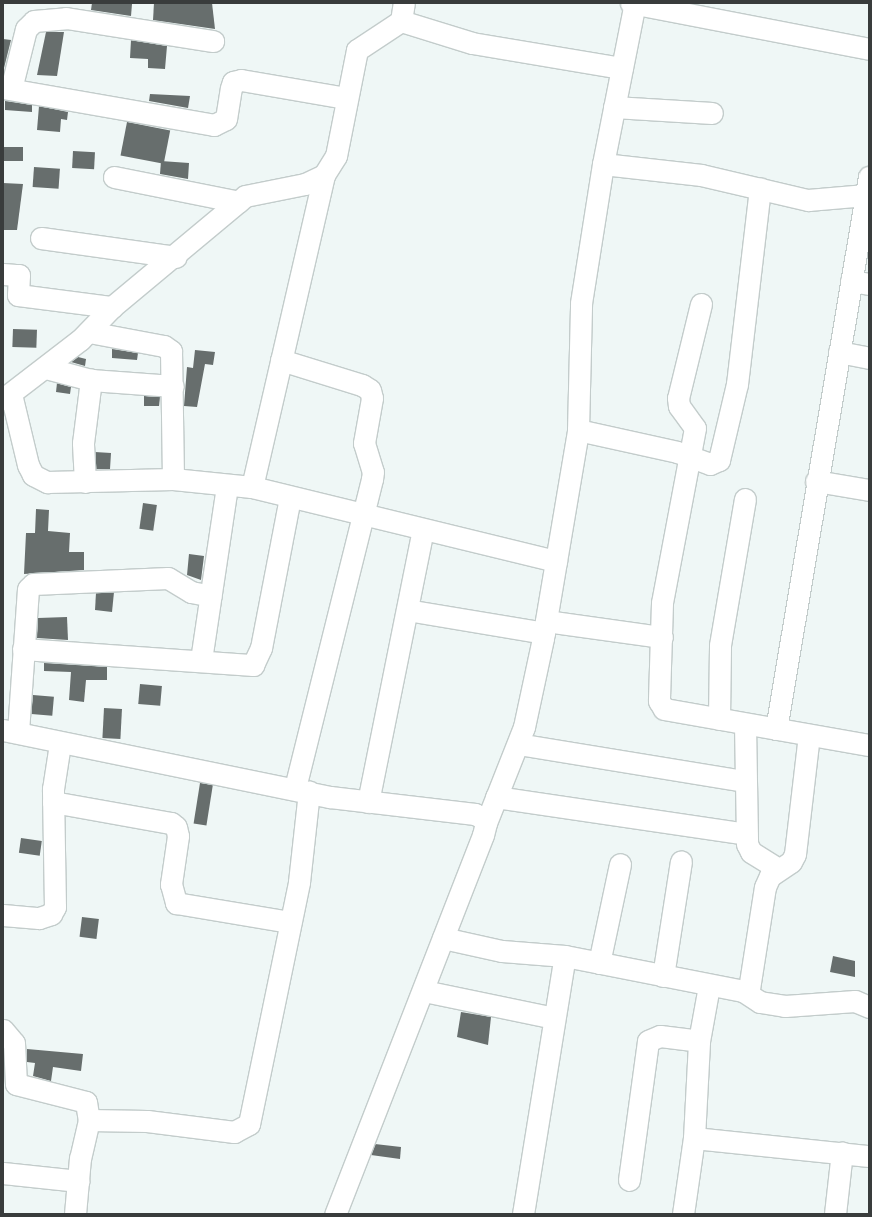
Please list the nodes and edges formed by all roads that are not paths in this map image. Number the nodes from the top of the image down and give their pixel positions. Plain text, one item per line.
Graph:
1 (634, 3) edge
2 (403, 12) edge
3 (213, 41) dead end
4 (869, 49) edge
5 (622, 68) junction
6 (7, 88) edge
7 (346, 98) junction
8 (614, 107) junction
9 (712, 113) dead end
10 (603, 164) junction
11 (324, 175) junction
12 (114, 178) dead end
13 (867, 186) edge
14 (760, 188) junction
15 (239, 202) junction
16 (41, 238) dead end
17 (176, 257) junction
18 (3, 274) edge
19 (860, 283) edge
20 (701, 304) dead end
21 (112, 307) junction
22 (89, 332) junction
23 (839, 352) junction
24 (869, 358) edge
25 (281, 360) junction
26 (46, 368) junction
27 (91, 380) junction
28 (173, 386) junction
29 (7, 397) edge
30 (578, 430) junction
31 (690, 456) junction
32 (173, 479) junction
33 (816, 481) junction
34 (85, 482) junction
35 (227, 485) junction
36 (252, 487) junction
37 (869, 490) edge
38 (290, 497) junction
39 (745, 499) dead end
40 (363, 515) junction
41 (423, 529) junction
42 (556, 561) junction
43 (211, 596) junction
44 (407, 610) junction
45 (545, 627) junction
46 (662, 637) junction
47 (23, 650) junction
48 (201, 660) junction
49 (718, 719) junction
50 (745, 724) junction
51 (776, 729) junction
52 (10, 731) edge
53 (809, 735) junction
54 (60, 744) junction
55 (518, 744) junction
56 (869, 745) edge
57 (744, 781) junction
58 (302, 790) junction
59 (496, 797) junction
60 (53, 802) junction
61 (368, 802) junction
62 (486, 823) junction
63 (746, 834) junction
64 (681, 862) dead end
65 (620, 864) dead end
66 (778, 869) junction
67 (3, 915) edge
68 (290, 922) junction
69 (443, 938) junction
70 (565, 956) junction
71 (599, 963) junction
72 (663, 976) junction
73 (709, 986) junction
74 (424, 991) junction
75 (742, 992) junction
76 (869, 1007) edge
77 (554, 1018) junction
78 (3, 1030) edge
79 (699, 1041) junction
80 (88, 1120) junction
81 (694, 1138) junction
82 (842, 1152) junction
83 (869, 1156) edge
84 (3, 1173) edge
85 (629, 1180) dead end
86 (79, 1181) junction
87 (75, 1214) edge
88 (336, 1214) edge
89 (523, 1214) edge
90 (684, 1214) edge
91 (835, 1214) edge

1 - 4 street
1 - 5 street
2 - 5 street
2 - 7 street
3 - 6 street
5 - 8 street
6 - 7 street
7 - 11 street
8 - 9 street
8 - 10 street
10 - 14 street
10 - 30 street
11 - 15 street
11 - 25 street
12 - 15 street
13 - 14 street
13 - 19 street
14 - 31 street
15 - 17 street
16 - 17 street
17 - 21 street
18 - 21 street
19 - 23 street
20 - 31 street
21 - 22 street
22 - 26 street
22 - 28 street
23 - 24 street
23 - 33 street
25 - 36 street
25 - 40 street
26 - 27 street
26 - 29 street
27 - 28 street
27 - 34 street
28 - 32 street
29 - 34 street
30 - 31 street
30 - 42 street
31 - 46 street
32 - 34 street
32 - 35 street
33 - 37 street
33 - 51 street
35 - 36 street
35 - 43 street
36 - 38 street
38 - 40 street
38 - 48 street
39 - 49 street
40 - 41 street
40 - 58 street
41 - 42 street
41 - 44 street
42 - 45 street
43 - 47 street
43 - 48 street
44 - 45 street
44 - 61 street
45 - 46 street
45 - 55 street
46 - 49 street
47 - 48 street
47 - 52 street
49 - 50 street
50 - 51 street
50 - 57 street
51 - 53 street
52 - 54 street
53 - 56 street
53 - 66 street
54 - 58 street
54 - 60 street
55 - 57 street
55 - 59 street
57 - 63 street
58 - 61 street
58 - 68 street
59 - 62 street
59 - 63 street
60 - 67 street
60 - 68 street
61 - 62 street
62 - 69 street
63 - 66 street
64 - 72 street
65 - 71 street
66 - 75 street
68 - 80 street
69 - 70 street
69 - 74 street
70 - 71 street
70 - 77 street
71 - 72 street
72 - 73 street
73 - 75 street
73 - 79 street
74 - 77 street
74 - 88 street
75 - 76 street
77 - 89 street
78 - 80 street
79 - 81 street
79 - 85 street
80 - 86 street
81 - 82 street
81 - 90 street
82 - 83 street
82 - 91 street
84 - 86 street
86 - 87 street

